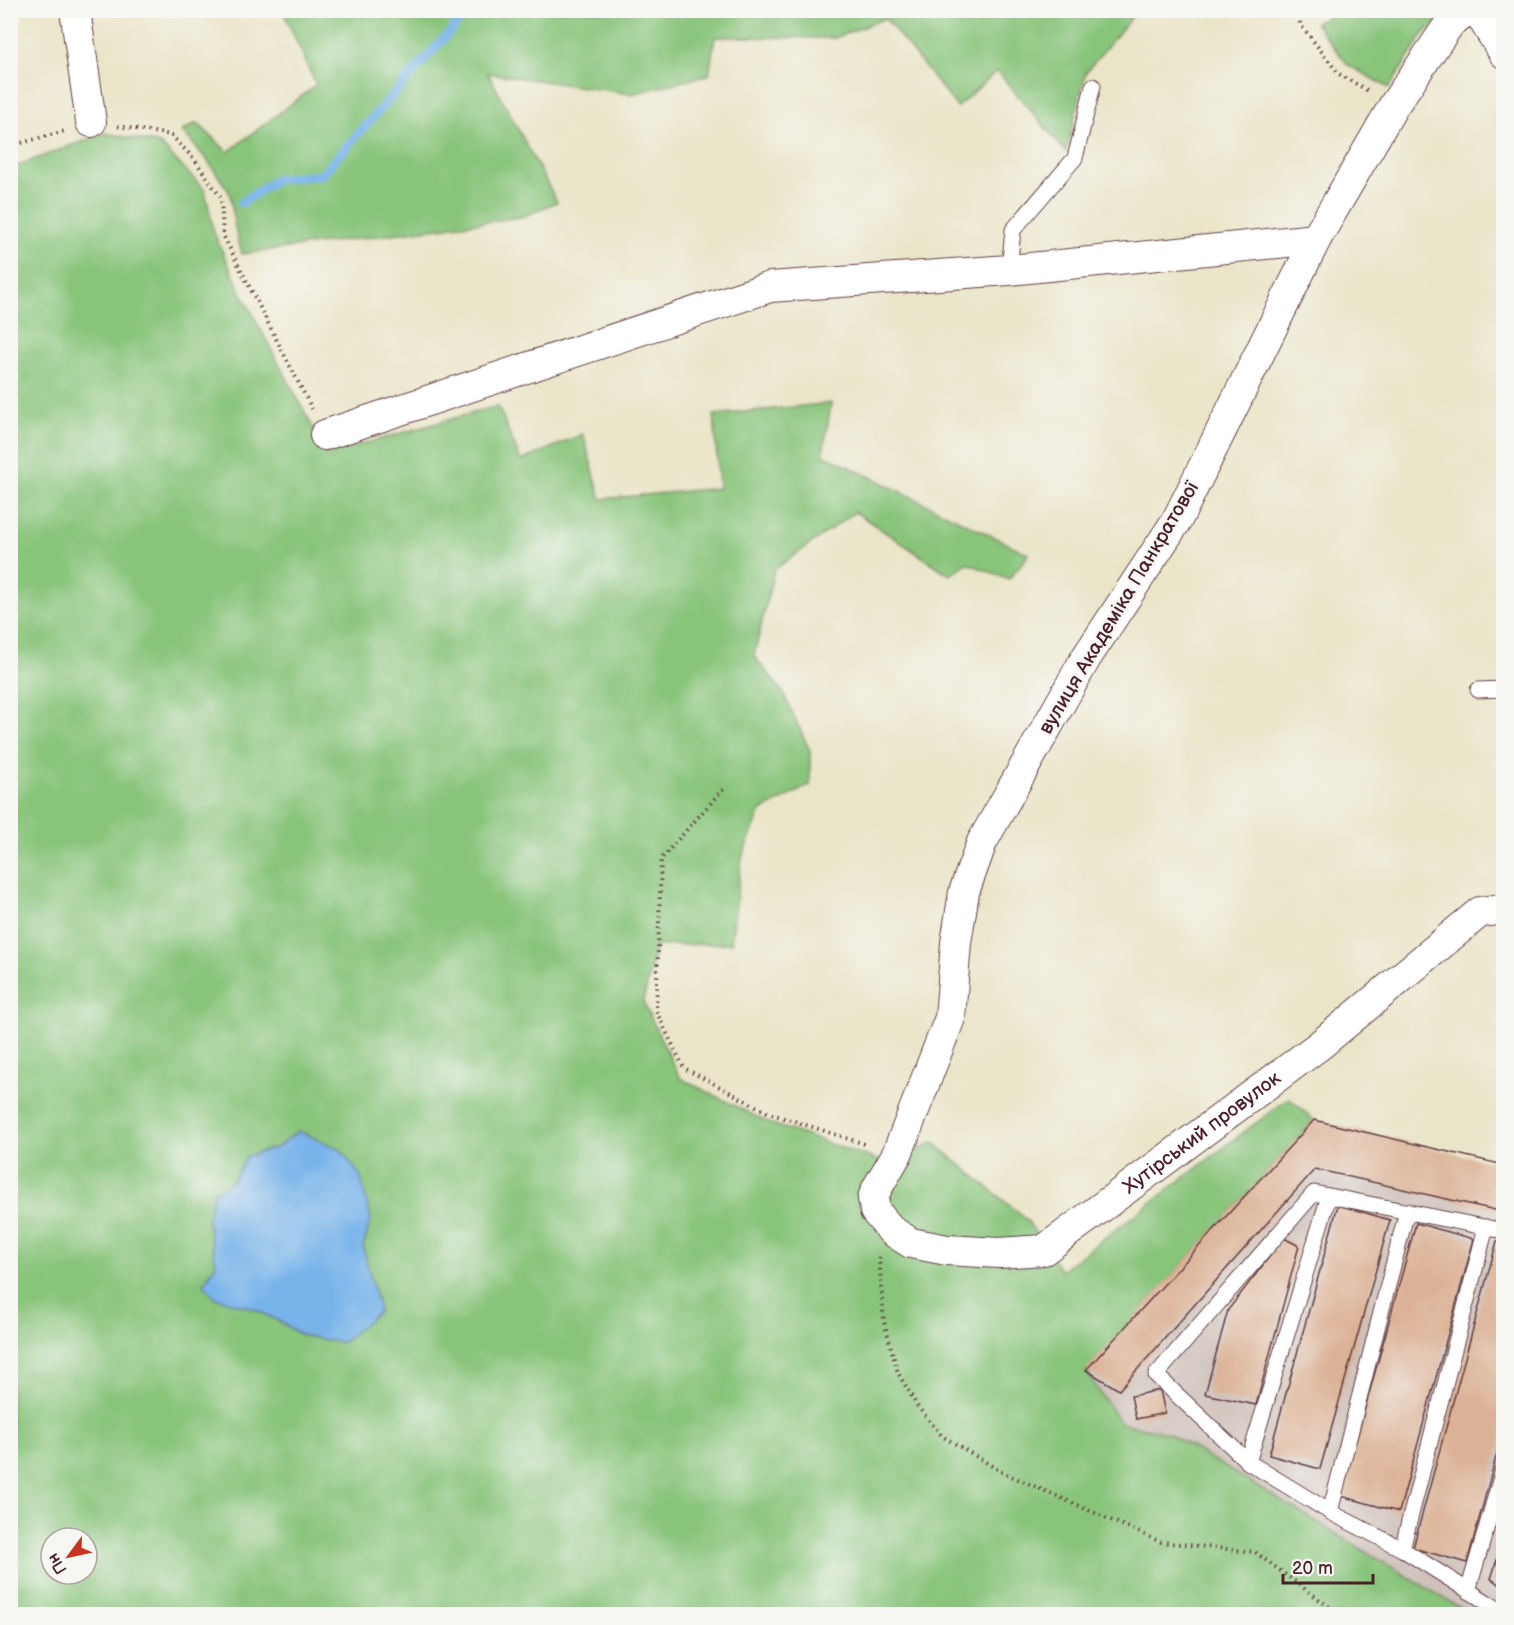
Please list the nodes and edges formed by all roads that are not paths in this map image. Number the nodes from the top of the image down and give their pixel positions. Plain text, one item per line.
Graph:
1 (75, 10) edge
2 (1470, 10) edge
3 (1477, 10) edge
4 (1503, 53) edge
5 (1093, 86) dead end
6 (91, 122) road end
7 (1316, 239) junction
8 (1009, 270) junction
9 (325, 435) road end
10 (1503, 689) edge
11 (1478, 690) dead end
12 (1503, 909) edge
13 (1329, 1196) junction
14 (875, 1211) joint
15 (1407, 1211) junction
16 (1486, 1227) junction
17 (1503, 1231) edge
18 (1248, 1462) junction
19 (1503, 1467) edge
20 (1330, 1512) junction
21 (1402, 1549) junction
22 (1468, 1591) junction
23 (1503, 1613) edge

1 - 6 street
2 - 7 street, вулиця Академіка Панкратової
3 - 4 street
5 - 8 lane
7 - 8 street
7 - 14 street, вулиця Академіка Панкратової
8 - 9 street
10 - 11 lane
12 - 14 street, Хутірський провулок
13 - 15 lane
13 - 18 lane
13 - 18 lane
15 - 16 lane
15 - 20 lane
16 - 17 lane
16 - 21 lane
18 - 20 lane
19 - 22 lane
20 - 21 lane
21 - 22 lane
22 - 23 lane

